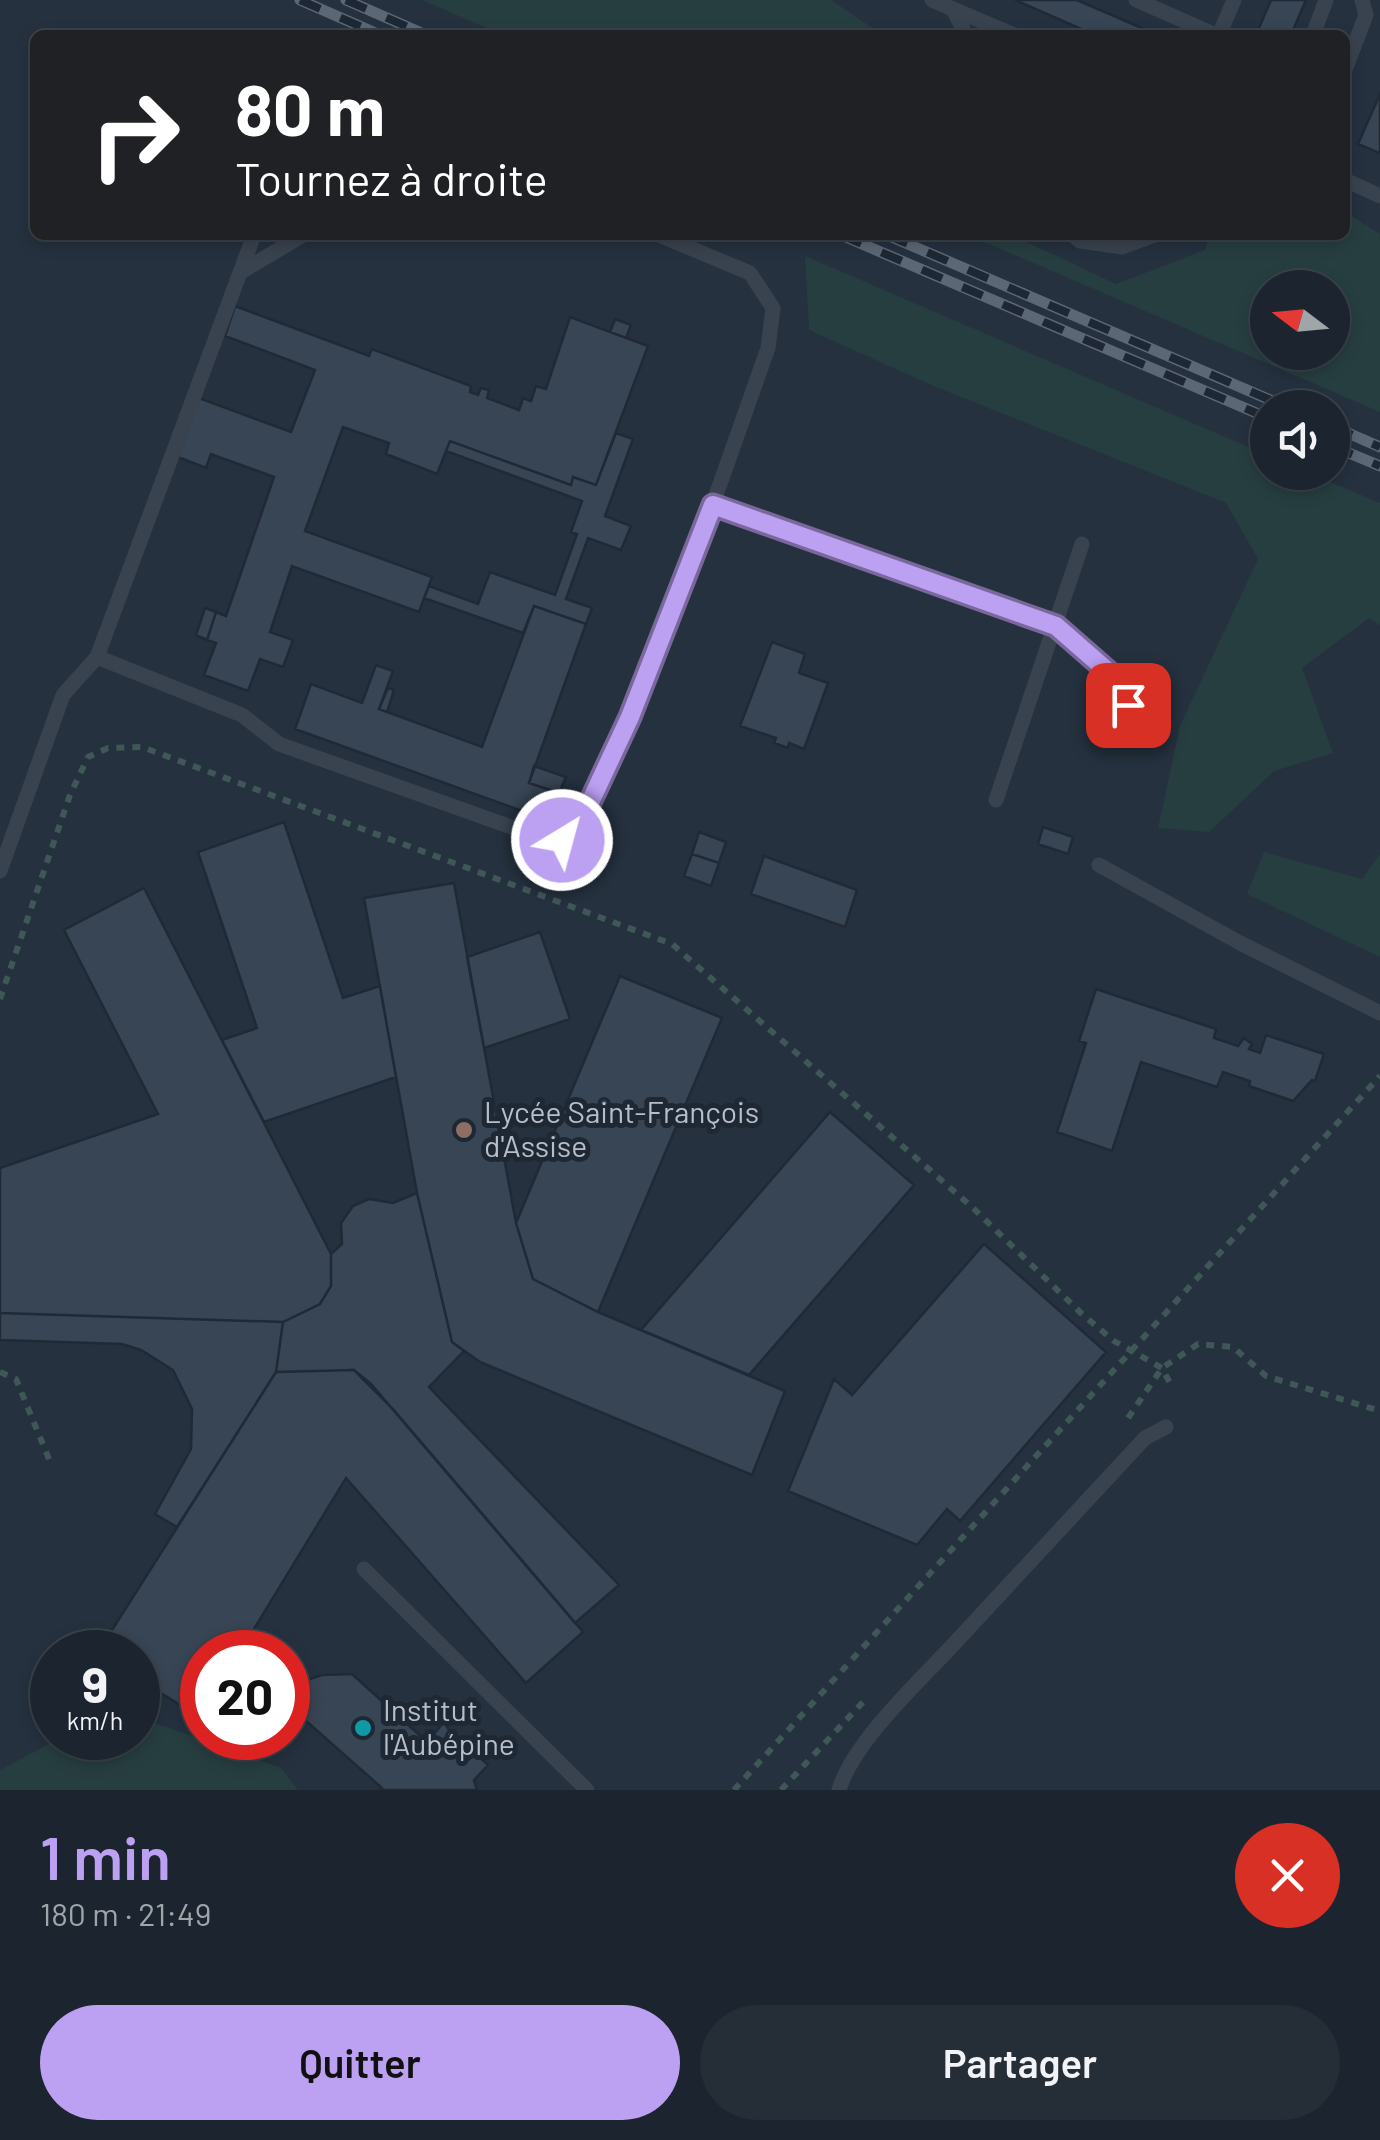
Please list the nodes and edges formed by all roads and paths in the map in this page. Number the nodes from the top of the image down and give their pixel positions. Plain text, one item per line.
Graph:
1 (932, 0) edge
2 (1136, 0) edge
3 (1234, 0) edge
4 (1326, 0) edge
5 (1362, 0) edge
6 (953, 9) junction
7 (964, 30) edge
8 (1002, 30) edge
9 (1206, 30) edge
10 (1220, 30) edge
11 (1315, 30) edge
12 (1350, 57) edge
13 (1350, 182) edge
14 (1380, 196) edge
15 (252, 240) edge
16 (295, 240) edge
17 (671, 240) edge
18 (1079, 240) edge
19 (1141, 240) edge
20 (241, 272) junction
21 (713, 505) junction
22 (1082, 544) dead end
23 (1056, 626) junction
24 (97, 657) junction
25 (1137, 729) dead end
26 (996, 800) dead end
27 (1099, 865) dead end
28 (0, 871) edge
29 (0, 998) edge
30 (1380, 1012) edge
31 (1380, 1076) edge
32 (1132, 1351) junction
33 (0, 1372) edge
34 (1171, 1385) dead end
35 (1166, 1427) dead end
36 (52, 1464) dead end
37 (364, 1569) dead end
38 (587, 1790) edge
39 (734, 1790) edge
40 (839, 1790) edge

1 - 6 lane
2 - 9 lane
3 - 10 lane
4 - 11 lane
5 - 12 lane
6 - 7 lane
6 - 8 lane
13 - 14 lane
15 - 20 lane
16 - 20 lane
17 - 21 lane
18 - 19 lane
20 - 24 lane
21 - 23 lane
21 - 24 lane
22 - 23 lane
23 - 25 lane
23 - 26 lane
24 - 28 lane
27 - 30 lane
29 - 32 path
31 - 32 path
32 - 34 path
32 - 39 path
33 - 36 path
35 - 40 lane
37 - 38 lane

